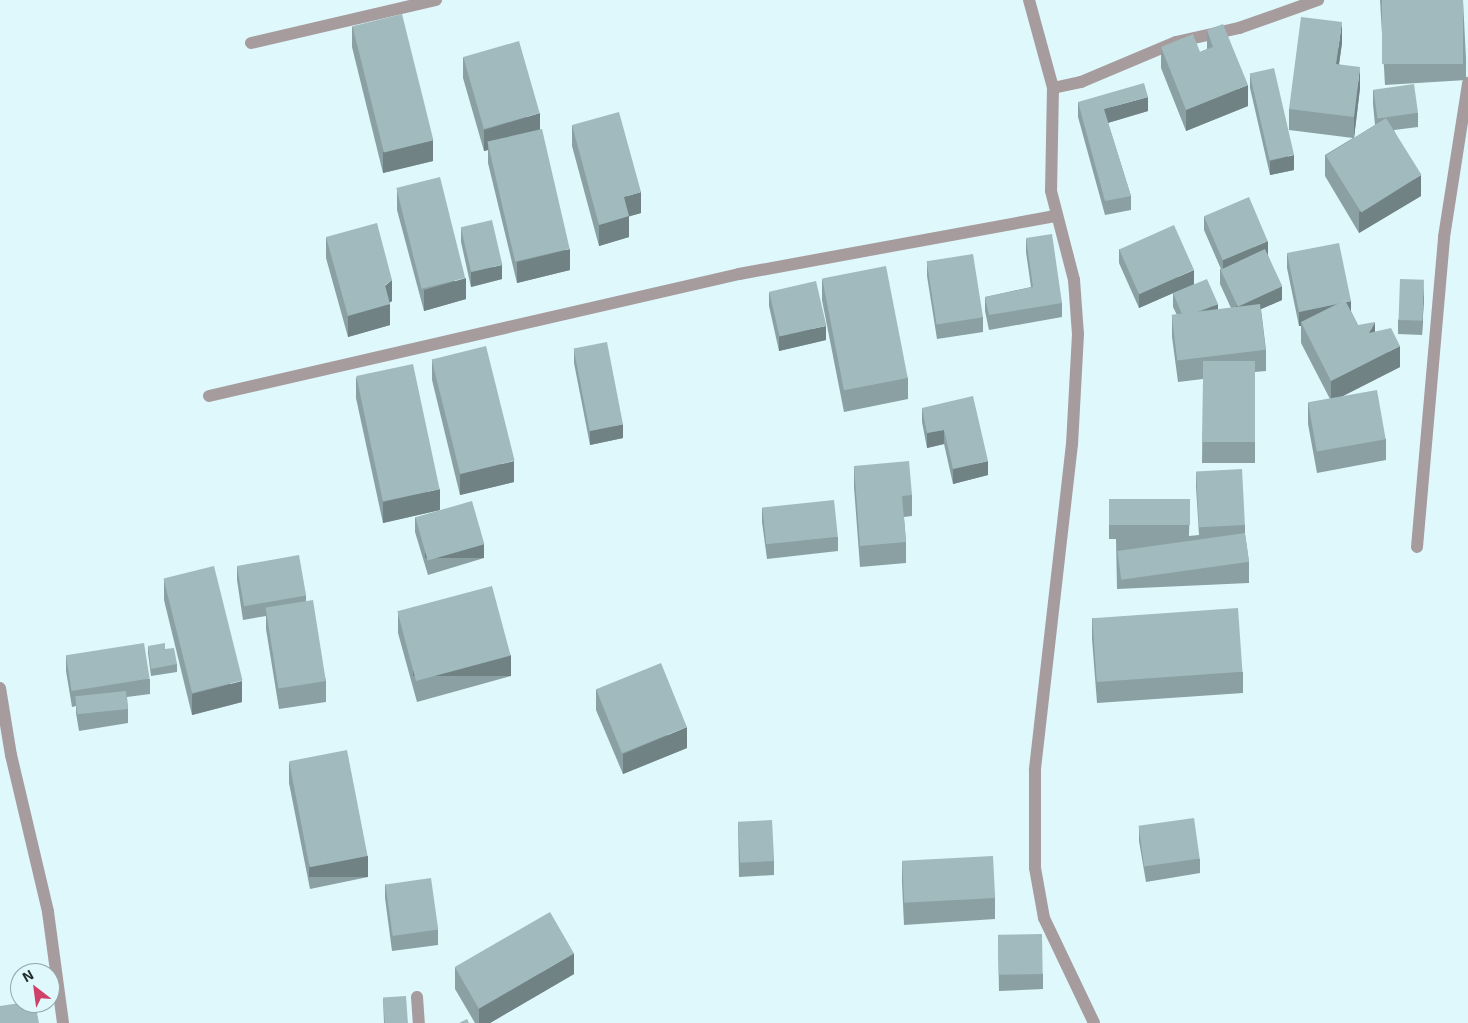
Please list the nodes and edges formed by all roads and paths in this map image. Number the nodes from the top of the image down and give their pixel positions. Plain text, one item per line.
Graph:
1 (436, 0) edge
2 (1029, 0) edge
3 (1318, 0) edge
4 (251, 42) dead end
5 (1468, 83) edge
6 (1053, 88) junction
7 (1054, 216) junction
8 (209, 396) dead end
9 (1417, 547) dead end
10 (0, 688) edge
11 (5, 755) edge
12 (418, 997) dead end
13 (63, 1023) edge
14 (419, 1023) edge
15 (1094, 1023) edge

1 - 4 street
2 - 6 street
3 - 6 street
5 - 9 street
6 - 7 street
7 - 8 street
7 - 15 street
10 - 11 street
11 - 13 street
12 - 14 street

